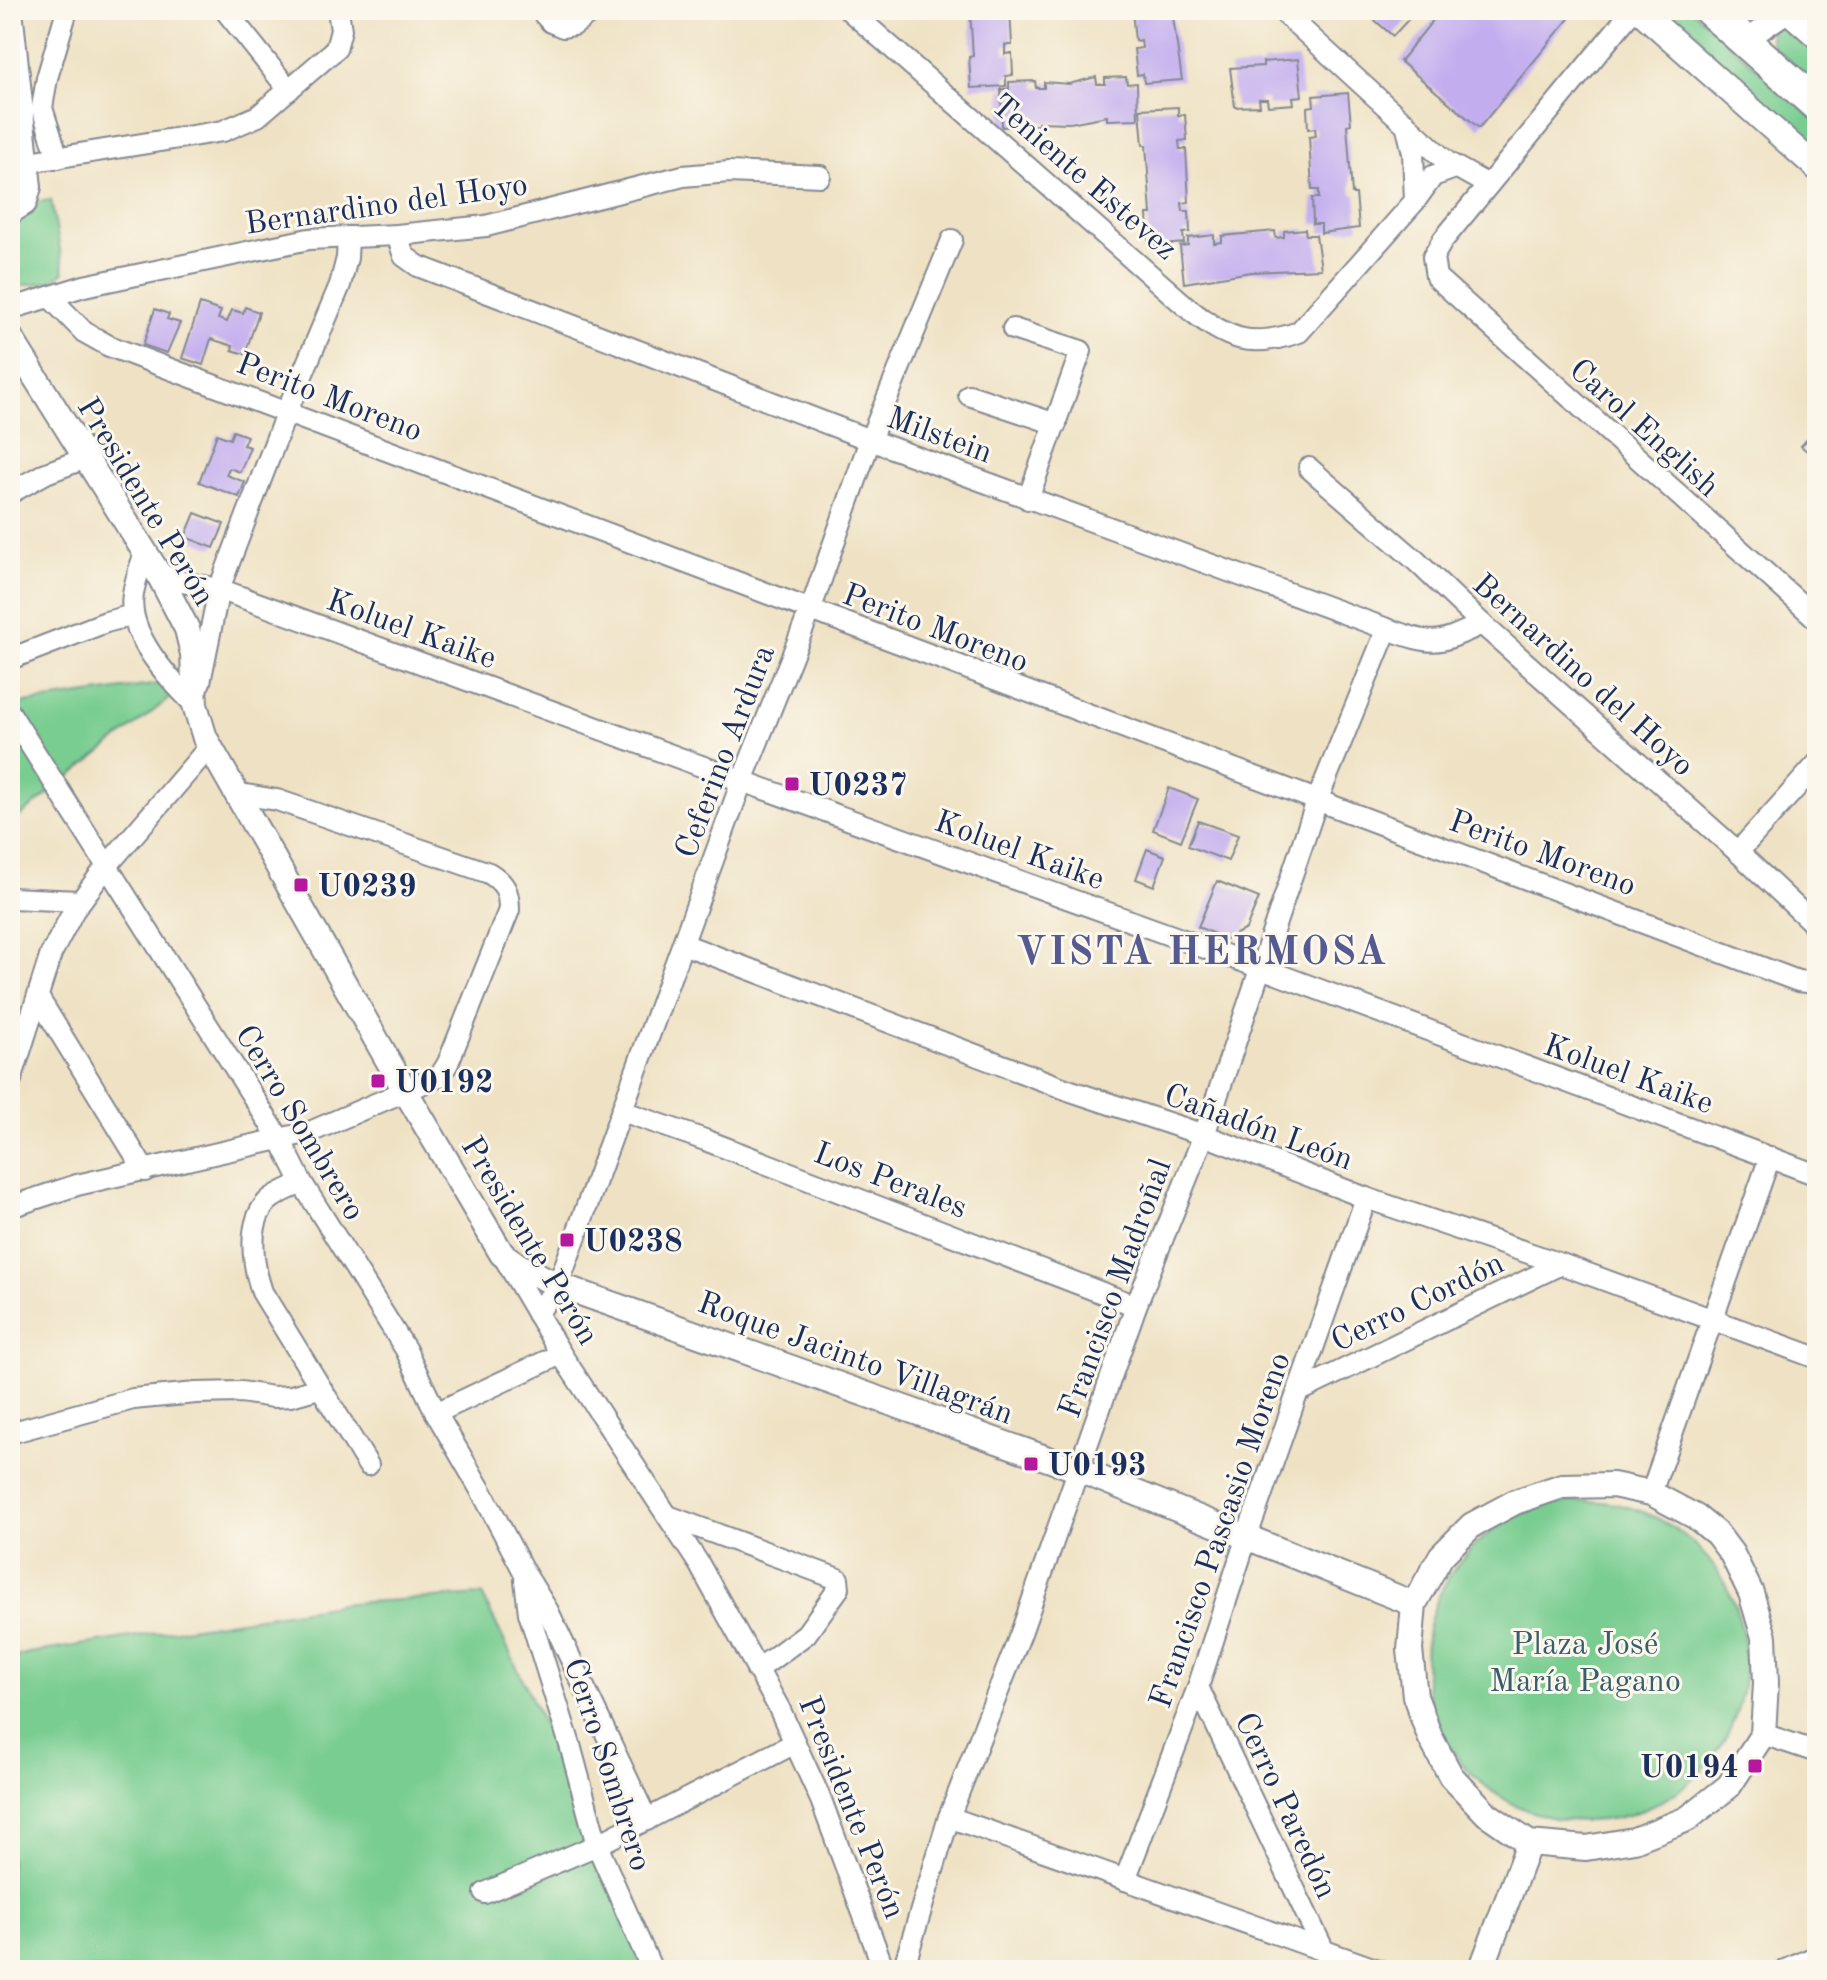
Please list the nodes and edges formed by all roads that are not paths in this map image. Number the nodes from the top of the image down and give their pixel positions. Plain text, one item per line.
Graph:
1 (12, 10) edge
2 (67, 10) edge
3 (225, 10) edge
4 (338, 10) edge
5 (540, 10) edge
6 (594, 10) edge
7 (849, 10) edge
8 (1281, 10) edge
9 (1636, 10) edge
10 (1710, 10) edge
11 (1789, 10) edge
12 (1817, 36) edge
13 (1745, 41) junction
14 (14, 62) edge
15 (289, 90) junction
16 (1817, 105) edge
17 (1406, 123) junction
18 (58, 158) junction
19 (29, 162) junction
20 (1455, 168) junction
21 (1817, 168) edge
22 (820, 176) dead end
23 (1488, 185) junction
24 (1415, 201) junction
25 (18, 209) edge
26 (397, 235) junction
27 (348, 237) junction
28 (952, 240) dead end
29 (50, 297) junction
30 (10, 309) edge
31 (1013, 329) dead end
32 (13, 347) edge
33 (969, 395) dead end
34 (287, 411) junction
35 (1056, 424) junction
36 (870, 440) junction
37 (86, 458) junction
38 (1309, 468) dead end
39 (10, 493) edge
40 (1028, 499) junction
41 (145, 552) junction
42 (158, 573) junction
43 (219, 589) junction
44 (810, 611) junction
45 (133, 615) junction
46 (1817, 619) edge
47 (1482, 624) junction
48 (1387, 629) junction
49 (10, 659) edge
50 (195, 705) junction
51 (10, 713) edge
52 (210, 746) junction
53 (1817, 764) edge
54 (742, 781) junction
55 (234, 793) junction
56 (1317, 801) junction
57 (1738, 852) junction
58 (106, 867) junction
59 (10, 898) edge
60 (80, 901) junction
61 (1817, 927) edge
62 (683, 944) junction
63 (1261, 968) junction
64 (1817, 983) edge
65 (38, 997) junction
66 (10, 1083) edge
67 (406, 1092) junction
68 (622, 1111) junction
69 (1204, 1135) junction
70 (281, 1141) junction
71 (1770, 1157) junction
72 (145, 1171) junction
73 (1817, 1175) edge
74 (302, 1183) junction
75 (1366, 1198) junction
76 (10, 1207) edge
77 (502, 1254) junction
78 (1561, 1264) junction
79 (558, 1285) junction
80 (1136, 1306) junction
81 (537, 1314) junction
82 (1713, 1318) junction
83 (561, 1354) junction
84 (1817, 1358) edge
85 (319, 1388) junction
86 (1300, 1391) junction
87 (436, 1413) junction
88 (10, 1433) edge
89 (368, 1465) dead end
90 (1079, 1470) junction
91 (1651, 1493) junction
92 (668, 1516) junction
93 (1247, 1536) junction
94 (524, 1572) junction
95 (1414, 1604) junction
96 (757, 1670) junction
97 (1198, 1687) junction
98 (1763, 1734) junction
99 (795, 1743) junction
100 (1817, 1752) edge
101 (949, 1817) junction
102 (647, 1820) junction
103 (1529, 1843) junction
104 (597, 1845) junction
105 (1125, 1880) junction
106 (485, 1893) dead end
107 (1323, 1949) junction
108 (1817, 1956) edge
109 (652, 1970) edge
110 (884, 1970) edge
111 (903, 1970) edge
112 (1378, 1970) edge
113 (1481, 1970) edge
114 (1786, 1970) edge

1 - 14 street
2 - 18 street
3 - 15 street
4 - 15 street
5 - 6 street
7 - 24 street, Teniente Estevez
8 - 17 street
9 - 21 street
9 - 23 street
10 - 13 highway
11 - 12 street
11 - 13 street
13 - 16 highway
14 - 19 street
15 - 18 street
17 - 20 street
17 - 24 street
18 - 19 street
19 - 25 street
20 - 23 street
20 - 24 street
22 - 26 street, Bernardino del Hoyo
23 - 46 street, Carol English
26 - 27 street, Bernardino del Hoyo
26 - 36 street, Milstein
27 - 29 street, Bernardino del Hoyo
27 - 34 street
28 - 36 street, Ceferino Ardura
29 - 30 street, Bernardino del Hoyo
29 - 34 street, Perito Moreno
31 - 35 street
32 - 37 street, Presidente Perón
33 - 35 street
34 - 43 street
34 - 44 street, Perito Moreno
35 - 40 street
36 - 40 street, Milstein
36 - 44 street, Ceferino Ardura
37 - 39 street
37 - 41 street, Presidente Perón
38 - 47 street, Bernardino del Hoyo
40 - 48 street, Milstein
41 - 42 street, Presidente Perón
41 - 45 street
42 - 43 street, Koluel Kaike
42 - 50 street, Presidente Perón
43 - 50 street
43 - 54 street, Koluel Kaike
44 - 54 street, Ceferino Ardura
44 - 56 street, Perito Moreno
45 - 49 street
45 - 50 street
47 - 48 street, Milstein
47 - 57 street, Bernardino del Hoyo
48 - 56 street, Francisco Madroñal
50 - 52 street, Presidente Perón
51 - 58 street, Cerro Sombrero
52 - 55 street, Presidente Perón
52 - 58 street
53 - 57 street
54 - 62 street, Ceferino Ardura
54 - 63 street, Koluel Kaike
55 - 67 street, Presidente Perón
55 - 67 street
56 - 63 street, Francisco Madroñal
56 - 64 street, Perito Moreno
57 - 61 street, Bernardino del Hoyo
58 - 60 street
58 - 70 street, Cerro Sombrero
59 - 60 street
60 - 65 street
62 - 68 street, Ceferino Ardura
62 - 69 street, Cañadón León
63 - 69 street, Francisco Madroñal
63 - 71 street, Koluel Kaike
65 - 66 street
65 - 72 street
67 - 70 street
67 - 77 street, Presidente Perón
68 - 79 street, Ceferino Ardura
68 - 80 street, Los Perales
69 - 75 street, Cañadón León
69 - 80 street, Francisco Madroñal
70 - 72 street
70 - 74 street, Cerro Sombrero
71 - 73 street, Koluel Kaike
71 - 82 street
72 - 76 street
74 - 85 street
74 - 87 street, Cerro Sombrero
75 - 78 street, Cañadón León
75 - 86 street, Francisco Pascasio Moreno
77 - 79 street, Roque Jacinto Villagrán
77 - 81 street, Presidente Perón
78 - 82 street, Cañadón León
78 - 86 street, Cerro Cordón
79 - 81 street, Ceferino Ardura
79 - 90 street, Roque Jacinto Villagrán
80 - 90 street, Francisco Madroñal
81 - 83 street, Presidente Perón
82 - 84 street, Cañadón León
82 - 91 street
83 - 87 street
83 - 92 street, Presidente Perón
85 - 88 street
85 - 89 street
86 - 93 street, Francisco Pascasio Moreno
87 - 94 street, Cerro Sombrero
90 - 93 street, Roque Jacinto Villagrán
90 - 101 street, Francisco Madroñal
91 - 95 street
91 - 98 street
92 - 96 street, Presidente Perón
92 - 96 street
93 - 95 street, Roque Jacinto Villagrán
93 - 97 street, Francisco Pascasio Moreno
94 - 102 street, Cerro Sombrero
94 - 104 street, Cerro Sombrero
95 - 103 street
96 - 99 street, Presidente Perón
97 - 105 street, Francisco Pascasio Moreno
97 - 107 street, Cerro Paredón
98 - 100 street
98 - 103 street
99 - 102 street
99 - 110 street, Presidente Perón
101 - 105 street
101 - 111 street, Francisco Madroñal
102 - 104 street
103 - 113 street
104 - 106 street
104 - 109 street, Cerro Sombrero
105 - 107 street
107 - 112 street
108 - 114 street

